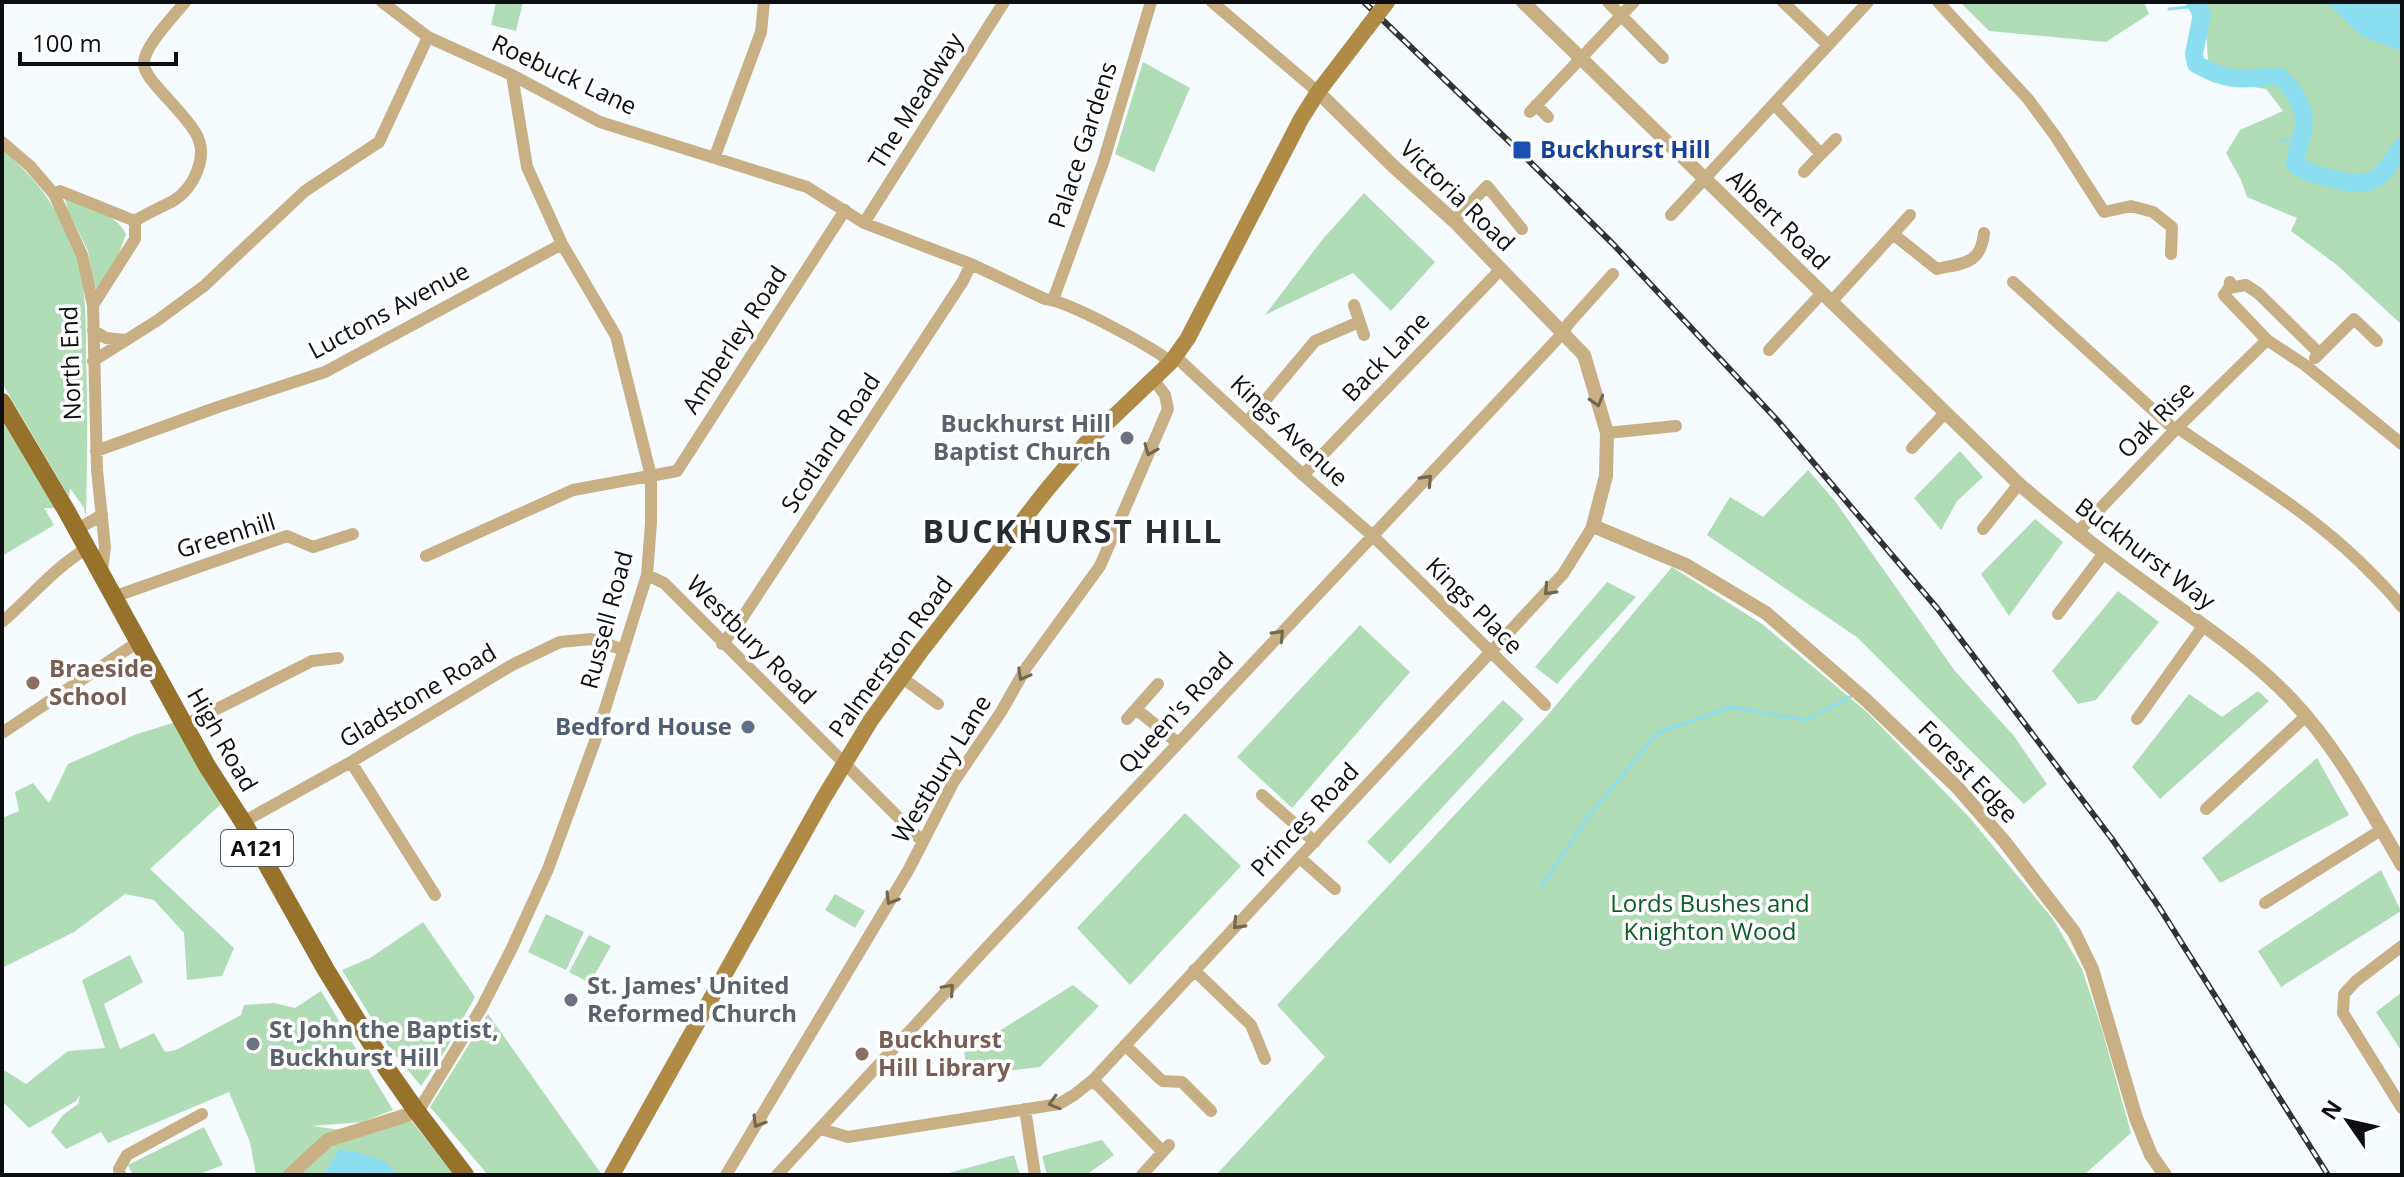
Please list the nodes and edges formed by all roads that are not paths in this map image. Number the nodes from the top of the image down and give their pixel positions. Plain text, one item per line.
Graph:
1 (185, 2) edge
2 (382, 2) edge
3 (764, 2) edge
4 (1004, 2) edge
5 (1151, 2) edge
6 (1212, 2) edge
7 (1387, 2) edge
8 (1523, 2) edge
9 (1608, 2) edge
10 (1634, 2) edge
11 (1783, 2) edge
12 (1868, 2) edge
13 (1938, 2) edge
14 (1620, 17) junction
15 (428, 37) junction
16 (1828, 45) junction
17 (1580, 58) junction
18 (1663, 58) dead end
19 (512, 75) junction
20 (1318, 92) junction
21 (1774, 104) junction
22 (1548, 117) dead end
23 (1836, 139) dead end
24 (2, 142) edge
25 (1821, 154) junction
26 (715, 156) junction
27 (1804, 172) dead end
28 (1704, 179) junction
29 (54, 194) junction
30 (845, 210) junction
31 (1671, 215) dead end
32 (1910, 215) dead end
33 (135, 221) junction
34 (1454, 221) junction
35 (864, 223) junction
36 (1522, 229) dead end
37 (1984, 233) dead end
38 (1893, 234) junction
39 (562, 244) junction
40 (2171, 254) dead end
41 (971, 264) junction
42 (1501, 269) junction
43 (1610, 278) dead end
44 (2013, 282) dead end
45 (1826, 297) junction
46 (1053, 300) junction
47 (93, 305) junction
48 (1354, 305) dead end
49 (1359, 322) junction
50 (93, 330) junction
51 (1562, 334) junction
52 (1364, 335) dead end
53 (126, 340) junction
54 (2267, 340) junction
55 (2377, 341) dead end
56 (1769, 350) dead end
57 (2319, 353) junction
58 (1174, 360) junction
59 (93, 361) junction
60 (2308, 367) junction
61 (1154, 380) junction
62 (2, 402) edge
63 (1945, 413) junction
64 (1247, 422) junction
65 (1676, 426) dead end
66 (2177, 429) junction
67 (1607, 433) junction
68 (2402, 444) edge
69 (1912, 448) dead end
70 (96, 451) junction
71 (1303, 475) junction
72 (651, 476) junction
73 (2019, 484) junction
74 (102, 515) junction
75 (1593, 526) junction
76 (1983, 529) dead end
77 (76, 530) junction
78 (2077, 533) junction
79 (353, 534) dead end
80 (1374, 537) junction
81 (86, 549) junction
82 (2104, 553) junction
83 (426, 556) dead end
84 (99, 572) junction
85 (647, 575) junction
86 (113, 597) junction
87 (2402, 607) edge
88 (2058, 614) dead end
89 (2, 622) edge
90 (2204, 625) junction
91 (138, 642) junction
92 (722, 644) junction
93 (624, 650) junction
94 (1490, 653) junction
95 (338, 658) dead end
96 (901, 677) junction
97 (1158, 684) dead end
98 (938, 704) dead end
99 (1545, 705) dead end
100 (2306, 716) junction
101 (2137, 719) dead end
102 (185, 725) junction
103 (2, 733) edge
104 (1178, 743) junction
105 (351, 762) junction
106 (844, 765) junction
107 (1262, 795) dead end
108 (2206, 809) dead end
109 (243, 822) junction
110 (2381, 830) junction
111 (923, 842) junction
112 (1315, 842) junction
113 (1300, 858) junction
114 (2402, 865) edge
115 (1335, 889) dead end
116 (435, 895) dead end
117 (2265, 903) dead end
118 (2402, 946) edge
119 (1194, 970) junction
120 (1125, 1045) junction
121 (1265, 1059) dead end
122 (1093, 1080) junction
123 (2402, 1108) edge
124 (415, 1109) junction
125 (1025, 1109) junction
126 (1211, 1111) dead end
127 (202, 1114) dead end
128 (821, 1129) junction
129 (120, 1175) edge
130 (290, 1175) edge
131 (465, 1175) edge
132 (612, 1175) edge
133 (726, 1175) edge
134 (777, 1175) edge
135 (1035, 1175) edge
136 (1142, 1175) edge
137 (2165, 1175) edge

1 - 33 street
2 - 15 street, Roebuck Lane
3 - 26 street
4 - 35 street, The Meadway
5 - 46 street, Palace Gardens
6 - 20 street
7 - 20 main road, Palmerston Road, bridge
8 - 17 street, Albert Road
9 - 14 street
10 - 14 street
11 - 16 street
12 - 16 street
13 - 40 street
14 - 17 street
14 - 18 street
15 - 19 street, Roebuck Lane
15 - 53 street
16 - 21 street
17 - 22 street
17 - 28 street, Albert Road
19 - 26 street, Roebuck Lane
19 - 39 street, Russell Road
20 - 34 street, Victoria Road
20 - 58 main road, Palmerston Road
21 - 25 street
21 - 28 street
23 - 25 street
24 - 29 street, North End
25 - 27 street
26 - 30 street, Roebuck Lane
28 - 31 street
28 - 45 street, Albert Road
29 - 33 street
29 - 47 street, North End
30 - 35 street, Roebuck Lane
30 - 72 street, Amberley Road
32 - 38 street
33 - 47 street
34 - 36 street
34 - 42 street, Victoria Road
35 - 41 street, Roebuck Lane
37 - 38 street
38 - 45 street
39 - 70 street, Luctons Avenue
39 - 72 street, Russell Road
41 - 46 street, Roebuck Lane
41 - 92 street, Scotland Road
42 - 51 street, Victoria Road
42 - 71 street, Back Lane
43 - 51 street, Queen's Road
44 - 66 street
45 - 56 street
45 - 63 street, Buckhurst Way
46 - 58 street, Roebuck Lane
47 - 50 street, North End
48 - 49 street
49 - 52 street
49 - 64 street
50 - 53 street
50 - 59 street, North End
51 -> 67 street, Princes Road
80 -> 51 street, Queen's Road
53 - 59 street
54 - 57 street
54 - 60 street
54 - 66 street, Oak Rise
55 - 57 street
57 - 60 street
58 - 61 main road, Palmerston Road
58 - 64 street, Kings Avenue
59 - 70 street, North End
60 - 68 street
61 - 96 main road, Palmerston Road
61 -> 111 street, Westbury Lane
62 - 77 main road, High Road / A121
63 - 69 street
63 - 73 street, Buckhurst Way
64 - 71 street, Kings Avenue
65 - 67 street
66 - 78 street, Oak Rise
66 - 87 street
67 - 75 street, Princes Road
70 - 74 street, North End
71 - 80 street, Kings Avenue
72 - 83 street, Amberley Road
72 - 85 street, Russell Road
73 - 76 street
73 - 78 street, Buckhurst Way
74 - 77 street
74 - 84 street, North End
75 -> 94 street, Princes Road
75 - 137 street, Forest Edge
77 - 81 main road, High Road / A121
78 - 82 street, Buckhurst Way
79 - 86 street, Greenhill
80 - 94 street, Kings Place
104 -> 80 street, Queen's Road
81 - 84 main road, High Road / A121
81 - 89 street
82 - 88 street
82 - 90 street, Buckhurst Way
84 - 86 main road, High Road / A121
85 - 92 street, Westbury Road
85 - 93 street, Russell Road
86 - 91 main road, High Road / A121
90 - 100 street, Buckhurst Way
90 - 101 street
91 - 102 main road, High Road / A121
91 - 103 street
92 - 106 street, Westbury Road
93 - 105 street, Gladstone Road
93 - 124 street, Russell Road
94 - 99 street, Kings Place
94 - 112 street, Princes Road
95 - 102 street
96 - 98 street
96 - 106 main road, Palmerston Road
97 - 104 street
100 - 108 street
100 - 110 street, Buckhurst Way
102 - 109 main road, High Road / A121
128 -> 104 street, Queen's Road
105 - 109 street, Gladstone Road
105 - 116 street
106 - 111 street, Westbury Road
106 - 132 main road, Palmerston Road
107 - 112 street
109 - 124 main road, High Road / A121
110 - 114 street, Buckhurst Way
110 - 117 street
111 -> 133 street, Westbury Lane
112 - 113 street, Princes Road
113 - 115 street
113 -> 119 street, Princes Road
118 - 123 street
119 - 120 street, Princes Road
119 - 121 street
120 - 122 street, Princes Road
120 - 126 street
122 -> 125 street, Princes Road
122 - 136 street
124 - 130 street
124 - 131 main road, High Road / A121
125 - 128 street, Princes Road
125 - 135 street
127 - 129 street
128 - 134 street, Queen's Road

